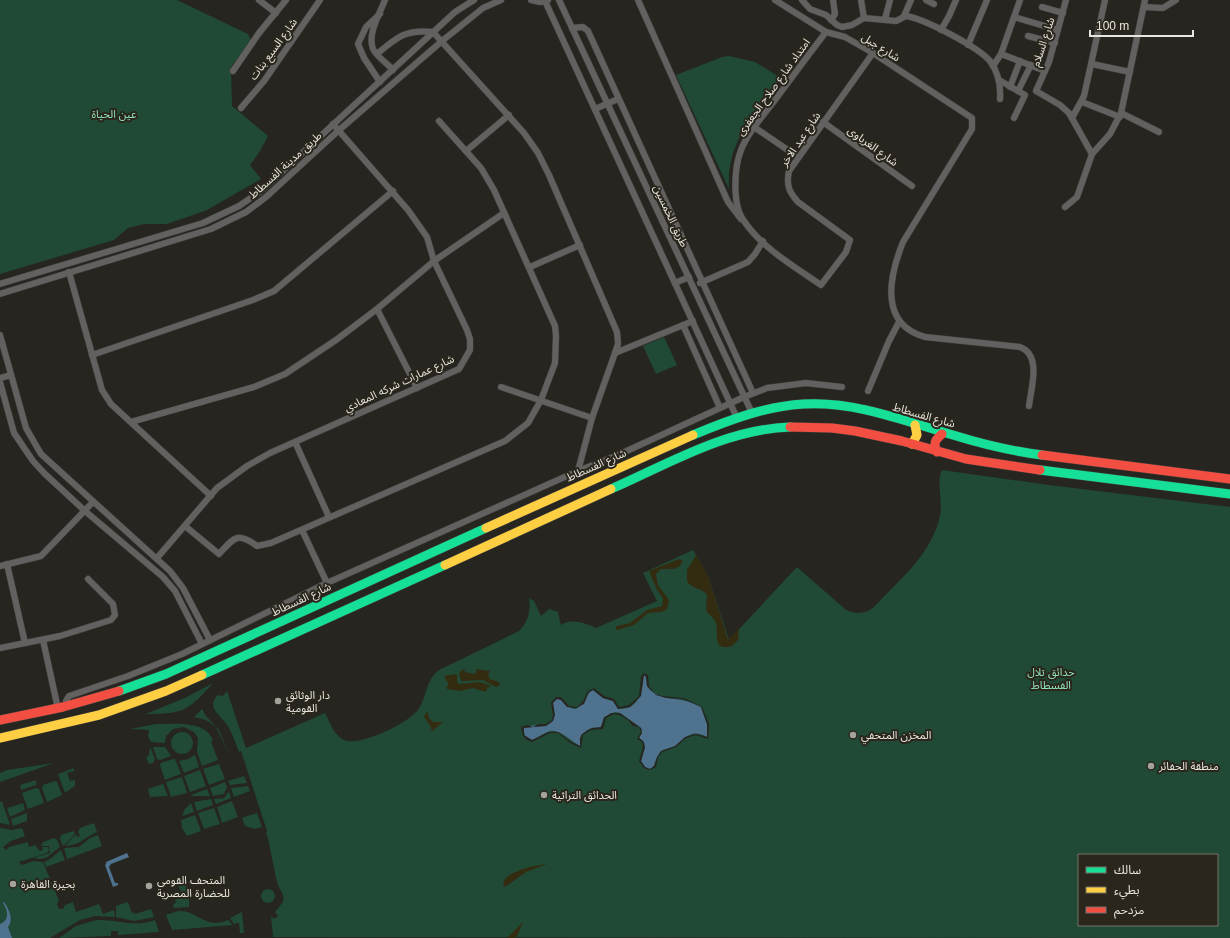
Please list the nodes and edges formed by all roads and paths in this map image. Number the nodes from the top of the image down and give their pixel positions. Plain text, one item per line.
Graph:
1 (259, 0) edge
2 (286, 0) edge
3 (320, 0) edge
4 (385, 0) edge
5 (474, 0) edge
6 (501, 0) edge
7 (531, 0) edge
8 (559, 0) edge
9 (638, 0) edge
10 (775, 0) edge
11 (802, 0) edge
12 (833, 0) edge
13 (861, 0) edge
14 (890, 0) edge
15 (911, 0) edge
16 (926, 0) edge
17 (956, 0) edge
18 (987, 0) edge
19 (1020, 0) edge
20 (1066, 0) edge
21 (1105, 0) edge
22 (1145, 0) edge
23 (1176, 0) edge
24 (546, 1) edge
25 (934, 4) dead end
26 (1042, 7) dead end
27 (1144, 7) junction
28 (276, 13) junction
29 (380, 14) junction
30 (1063, 14) junction
31 (904, 16) junction
32 (1014, 17) junction
33 (864, 18) junction
34 (886, 19) junction
35 (831, 20) junction
36 (572, 28) junction
37 (941, 30) junction
38 (1058, 30) junction
39 (434, 32) junction
40 (826, 32) junction
41 (1028, 36) dead end
42 (442, 41) junction
43 (1054, 43) junction
44 (968, 44) junction
45 (873, 53) junction
46 (377, 54) junction
47 (1001, 54) junction
48 (1020, 61) junction
49 (1092, 64) junction
50 (1031, 65) junction
51 (993, 66) junction
52 (393, 70) junction
53 (233, 71) dead end
54 (1045, 71) junction
55 (1130, 72) junction
56 (999, 80) junction
57 (380, 82) junction
58 (1010, 87) junction
59 (1018, 91) junction
60 (618, 99) junction
61 (1000, 99) dead end
62 (1082, 102) junction
63 (607, 103) junction
64 (241, 108) dead end
65 (595, 109) junction
66 (509, 115) junction
67 (1120, 115) junction
68 (1014, 118) dead end
69 (1072, 118) junction
70 (439, 121) dead end
71 (823, 122) junction
72 (333, 124) junction
73 (754, 128) junction
74 (338, 131) junction
75 (1158, 132) dead end
76 (635, 136) junction
77 (625, 140) junction
78 (466, 151) junction
79 (1092, 154) junction
80 (798, 157) junction
81 (912, 186) dead end
82 (393, 191) junction
83 (666, 204) junction
84 (656, 208) junction
85 (1065, 208) dead end
86 (504, 213) junction
87 (743, 221) junction
88 (763, 241) junction
89 (580, 246) junction
90 (434, 261) junction
91 (530, 268) junction
92 (69, 272) junction
93 (689, 277) junction
94 (702, 282) junction
95 (675, 283) junction
96 (0, 284) edge
97 (693, 286) junction
98 (0, 294) edge
99 (377, 309) junction
100 (693, 321) junction
101 (899, 322) junction
102 (683, 325) junction
103 (0, 335) edge
104 (615, 353) junction
105 (92, 354) junction
106 (12, 375) junction
107 (0, 378) edge
108 (0, 382) edge
109 (501, 387) dead end
110 (842, 387) dead end
111 (417, 388) junction
112 (868, 391) dead end
113 (752, 393) junction
114 (744, 397) junction
115 (541, 400) junction
116 (730, 403) junction
117 (1029, 406) dead end
118 (720, 408) junction
119 (752, 413) junction
120 (592, 418) junction
121 (737, 418) junction
122 (131, 422) junction
123 (914, 425) junction
124 (942, 434) junction
125 (296, 442) junction
126 (912, 444) junction
127 (937, 452) junction
128 (578, 471) junction
129 (1230, 479) edge
130 (1230, 494) edge
131 (211, 496) junction
132 (93, 502) junction
133 (85, 511) junction
134 (329, 517) junction
135 (185, 526) junction
136 (302, 530) junction
137 (157, 558) junction
138 (7, 564) junction
139 (0, 566) edge
140 (88, 579) dead end
141 (327, 583) junction
142 (43, 640) junction
143 (210, 640) junction
144 (25, 644) junction
145 (202, 644) junction
146 (0, 648) edge
147 (62, 708) junction
148 (0, 720) edge
149 (0, 738) edge

1 - 28 street
2 - 28 street
3 - 64 street, شارع السبع بنات
4 - 29 street
5 - 39 street, طريق مدينة الفسطاط
6 - 42 street, طريق مدينة الفسطاط
7 - 24 street
8 - 36 street, طريق الخمسين
9 - 87 street
10 - 40 street, شارع جبل
11 - 35 street
12 - 35 street
13 - 33 street
14 - 34 street
15 - 31 street
16 - 25 street
17 - 37 street
18 - 44 street
19 - 32 street
20 - 30 street, شارع السلام
21 - 49 street
22 - 27 street
23 - 27 street
24 - 65 street
26 - 30 street
27 - 55 street
28 - 53 street
29 - 46 street
29 - 57 street
30 - 38 street, شارع السلام
31 - 34 street
31 - 37 street
32 - 38 street
32 - 47 street
33 - 34 street
33 - 35 street
36 - 60 street, طريق الخمسين
36 - 63 street, طريق الخمسين
37 - 44 street
38 - 43 street, شارع السلام
39 - 42 street
39 - 46 street
39 - 52 street, طريق مدينة الفسطاط
40 - 45 street, شارع جبل
40 - 73 street, امتداد شارع صلاح الجعفرى
41 - 43 street
42 - 66 street
42 - 74 street, طريق مدينة الفسطاط
43 - 54 street, شارع السلام
44 - 51 street
45 - 71 street, شارع عبد الاخر
45 - 101 street, شارع جبل
46 - 52 street
47 - 48 street
47 - 51 street
48 - 50 street
48 - 58 street
49 - 55 street
49 - 62 street
50 - 54 street
50 - 59 street
51 - 56 street
52 - 57 street, طريق مدينة الفسطاط
54 - 69 street, شارع السلام
55 - 67 street
56 - 58 street
56 - 61 street
57 - 72 street, طريق مدينة الفسطاط
58 - 59 street
59 - 68 street
60 - 63 street
60 - 76 street, طريق الخمسين
62 - 67 street
62 - 69 street
63 - 65 street
63 - 77 street, طريق الخمسين
65 - 95 street
66 - 78 street
66 - 89 street
67 - 75 street
67 - 79 street
69 - 79 street
70 - 78 street
71 - 80 street, شارع عبد الاخر
71 - 81 street, شارع الغرباوى
72 - 74 street, شارع عمارات شركه المعادي
72 - 96 street, طريق مدينة الفسطاط
73 - 80 street
73 - 87 street, امتداد شارع صلاح الجعفرى
74 - 82 street, شارع عمارات شركه المعادي
74 - 92 street, طريق مدينة الفسطاط
76 - 77 street
76 - 83 street, طريق الخمسين
77 - 84 street, طريق الخمسين
78 - 86 street
79 - 85 street
80 - 88 street, شارع عبد الاخر
82 - 90 street, شارع عمارات شركه المعادي
82 - 105 street
83 - 84 street
83 - 94 street, طريق الخمسين
84 - 93 street, طريق الخمسين
86 - 90 street
86 - 91 street
87 - 88 street
88 - 94 street
89 - 91 street
89 - 104 street
90 - 99 street
90 - 111 street, شارع عمارات شركه المعادي
91 - 115 street
92 - 98 street, طريق مدينة الفسطاط
92 - 105 street
93 - 95 street
93 - 97 street, طريق الخمسين
94 - 97 street
94 - 113 street, طريق الخمسين
95 - 100 street
97 - 114 street, طريق الخمسين
99 - 111 street
99 - 122 street
100 - 102 street
100 - 116 street
101 - 112 street
101 - 117 street
102 - 104 street
102 - 118 street
103 - 106 street
104 - 120 street
105 - 122 street
106 - 107 street
106 - 132 street
108 - 133 street
109 - 115 street
110 - 113 street
111 - 125 street, شارع عمارات شركه المعادي
113 - 114 street
114 - 116 street
114 - 119 street, طريق الخمسين
115 - 120 street
115 - 134 street
116 - 118 street
116 - 121 street
118 - 128 street
119 - 121 main road, شارع الفسطاط
119 - 123 main road, شارع الفسطاط
120 - 128 street
121 - 147 main road, شارع الفسطاط
122 - 131 street
123 - 124 main road, شارع الفسطاط
123 - 126 main road
124 - 127 main road
124 - 129 main road, شارع الفسطاط
125 - 131 street, شارع عمارات شركه المعادي
125 - 134 street
126 - 127 main road
126 - 149 main road
127 - 130 main road
128 - 141 street
131 - 135 street, شارع عمارات شركه المعادي
132 - 133 street
132 - 137 street
133 - 138 street
133 - 145 street
134 - 136 street
135 - 136 street
135 - 137 street, شارع عمارات شركه المعادي
136 - 141 street
137 - 143 street
138 - 139 street
138 - 144 street
140 - 142 street
141 - 143 street
142 - 144 street
142 - 147 street
143 - 145 street
144 - 146 street
145 - 147 street
147 - 148 main road, شارع الفسطاط

